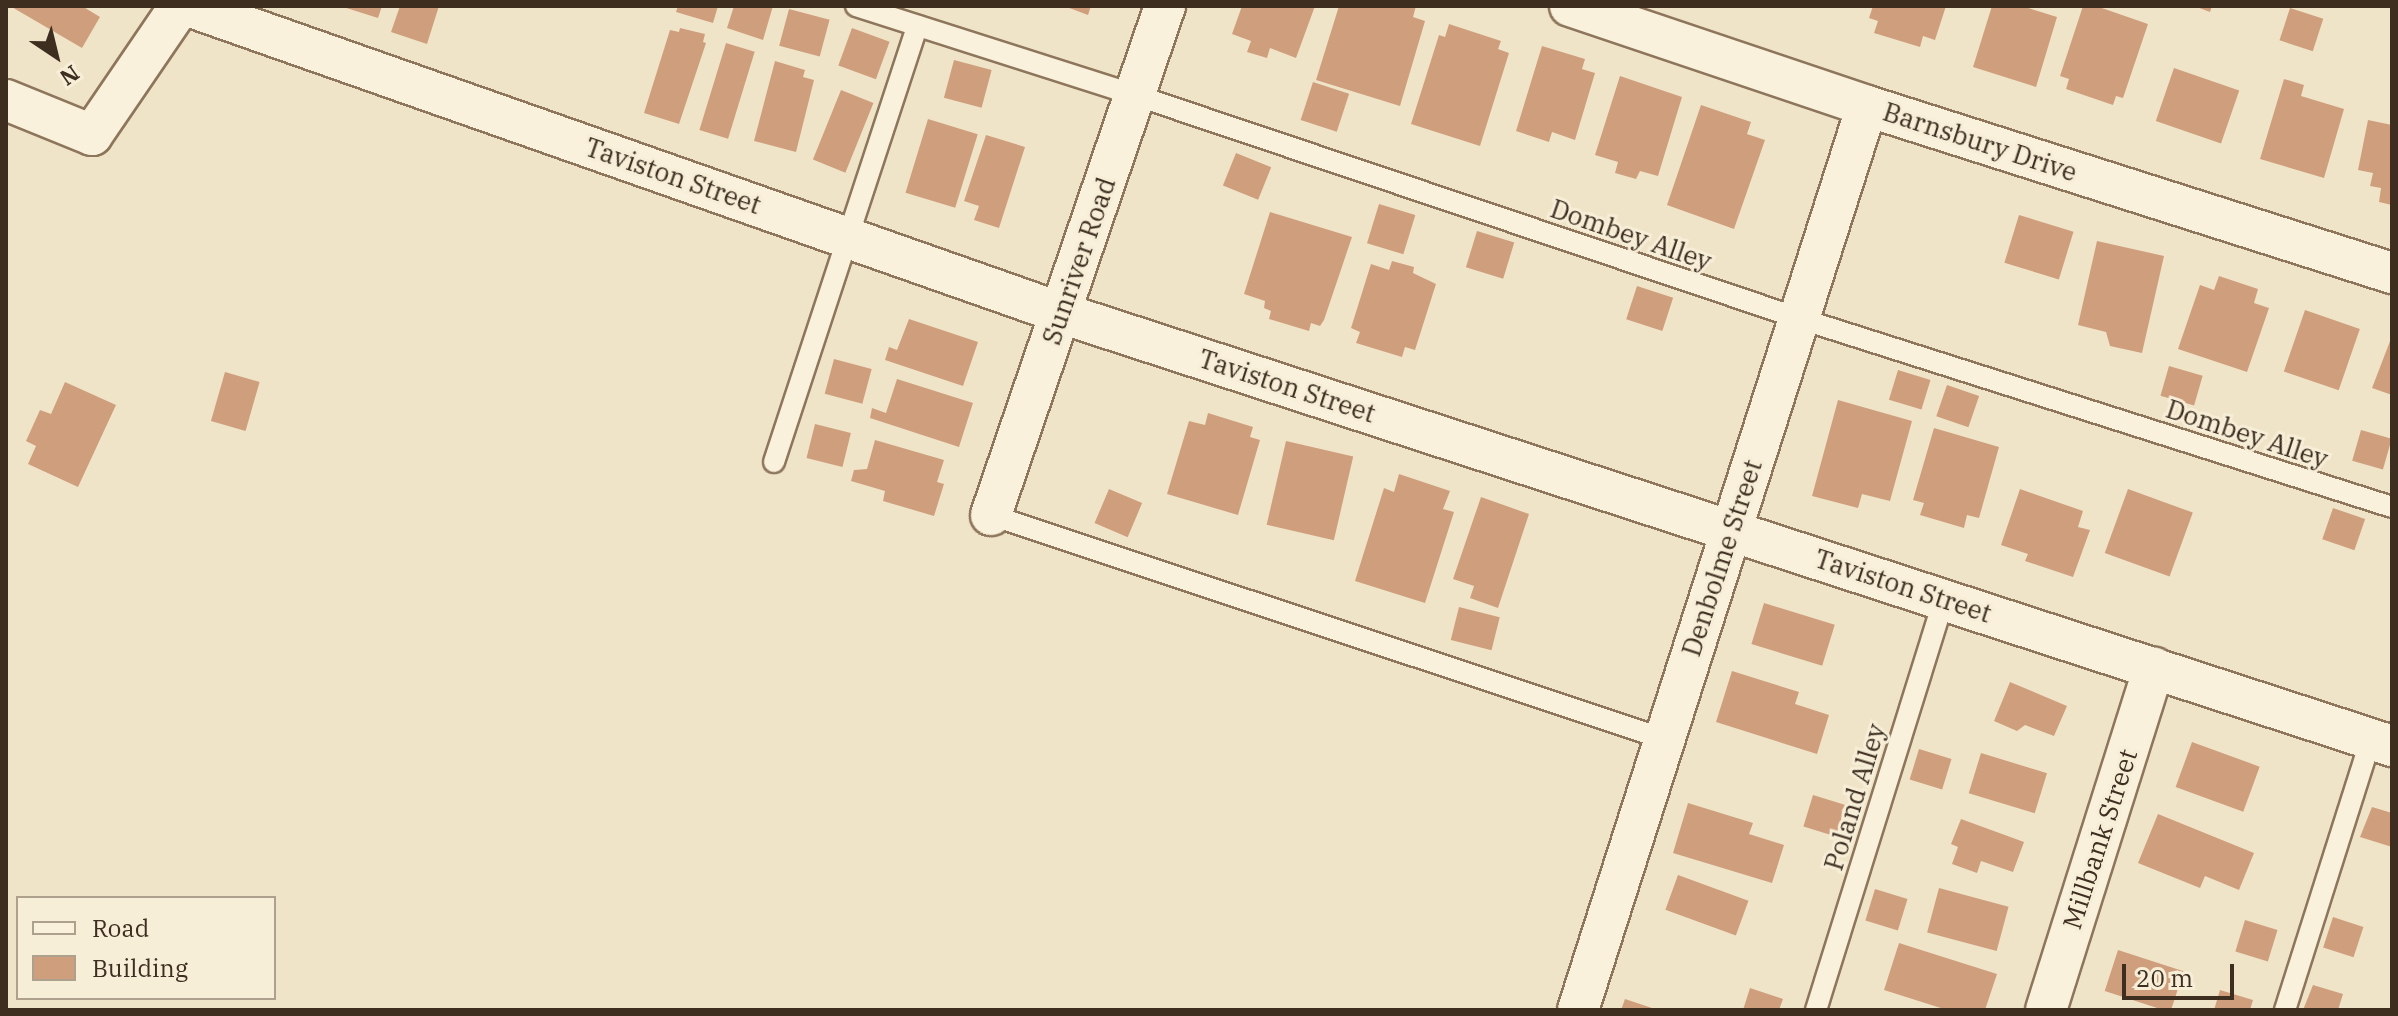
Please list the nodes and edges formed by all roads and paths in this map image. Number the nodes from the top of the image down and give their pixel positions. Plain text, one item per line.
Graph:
1 (180, 6) edge
2 (188, 6) edge
3 (856, 6) edge
4 (1165, 6) edge
5 (1578, 7) edge
6 (917, 26) junction
7 (1135, 95) junction
8 (6, 100) edge
9 (1867, 106) junction
10 (850, 238) junction
11 (2392, 273) edge
12 (1061, 313) junction
13 (1798, 318) junction
14 (774, 462) dead end
15 (2392, 507) edge
16 (991, 515) joint
17 (1731, 530) junction
18 (1944, 600) junction
19 (2154, 668) junction
20 (1664, 739) junction
21 (2382, 742) edge
22 (1578, 1010) edge
23 (1816, 1010) edge
24 (2046, 1010) edge
25 (2285, 1010) edge

1 - 8 street
2 - 10 street, Taviston Street
3 - 6 lane, Dombey Alley
4 - 7 street, Sunriver Road
5 - 9 street, Barnsbury Drive
6 - 7 lane, Dombey Alley
6 - 10 lane
7 - 12 street, Sunriver Road
7 - 13 lane, Dombey Alley
9 - 11 street, Barnsbury Drive
9 - 13 street, Denbolme Street
10 - 12 street, Taviston Street
10 - 14 lane
12 - 16 street, Sunriver Road
12 - 17 street, Taviston Street
13 - 15 lane, Dombey Alley
13 - 17 street, Denbolme Street
16 - 20 lane
17 - 18 street, Taviston Street
17 - 20 street, Denbolme Street
18 - 19 street, Taviston Street
18 - 23 lane, Poland Alley
19 - 21 street, Taviston Street
19 - 24 street, Millbank Street
20 - 22 street, Denbolme Street
21 - 25 lane

